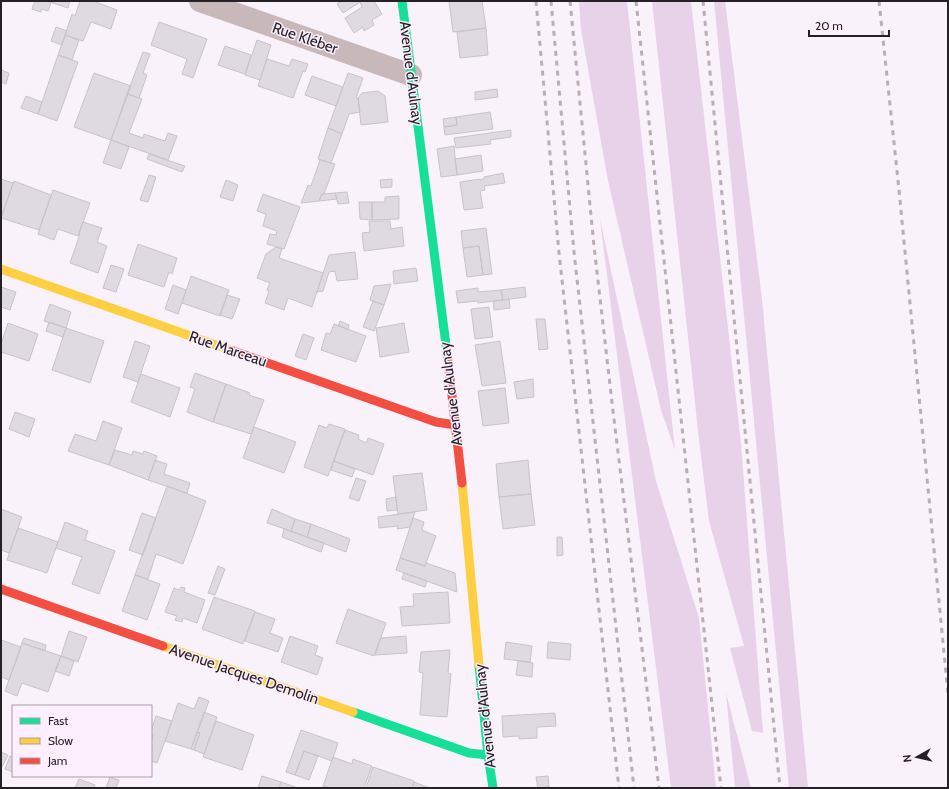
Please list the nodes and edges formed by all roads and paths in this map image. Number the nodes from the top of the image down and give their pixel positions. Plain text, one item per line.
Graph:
1 (200, 1) edge
2 (402, 1) edge
3 (411, 75) junction
4 (1, 269) edge
5 (456, 425) junction
6 (1, 588) edge
7 (488, 755) junction
8 (493, 788) edge

1 - 3 street, Rue Kléber
2 - 3 street, Avenue d'Aulnay
3 - 5 street, Avenue d'Aulnay
4 - 5 street, Rue Marceau
5 - 7 street, Avenue d'Aulnay
6 - 7 street, Avenue Jacques Demolin
7 - 8 street, Avenue d'Aulnay

